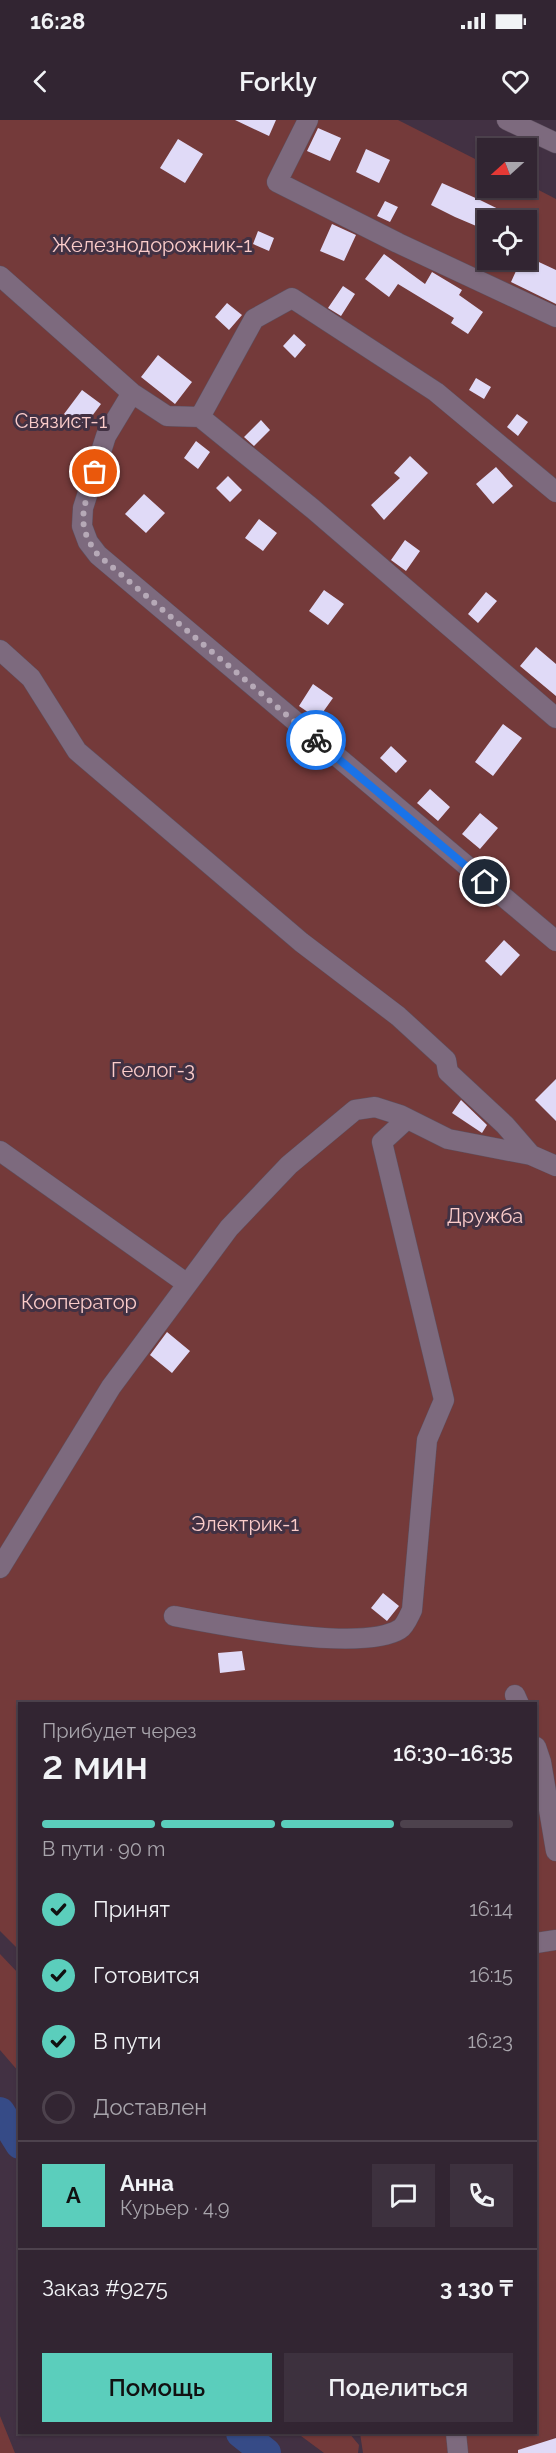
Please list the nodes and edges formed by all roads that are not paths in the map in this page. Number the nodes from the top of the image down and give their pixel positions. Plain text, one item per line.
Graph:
1 (308, 120) edge
2 (507, 120) edge
3 (556, 143) edge
4 (0, 276) edge
5 (556, 317) edge
6 (132, 393) junction
7 (200, 417) junction
8 (556, 492) edge
9 (0, 650) edge
10 (556, 718) edge
11 (556, 941) edge
12 (407, 1119) junction
13 (0, 1151) edge
14 (531, 1155) junction
15 (556, 1166) edge
16 (186, 1283) junction
17 (0, 1568) edge
18 (174, 1616) dead end
19 (537, 1750) edge
20 (544, 1828) edge
21 (556, 1851) edge
22 (556, 1940) edge
23 (537, 1943) edge
24 (456, 2434) edge
25 (458, 2453) edge

1 - 5 street
2 - 3 street
4 - 6 street
6 - 7 street
6 - 11 street
7 - 8 street
7 - 10 street
9 - 14 street
12 - 14 street
12 - 16 street
12 - 18 street
13 - 16 street
14 - 15 street
16 - 17 street
19 - 20 street
20 - 21 street
22 - 23 street
24 - 25 street

